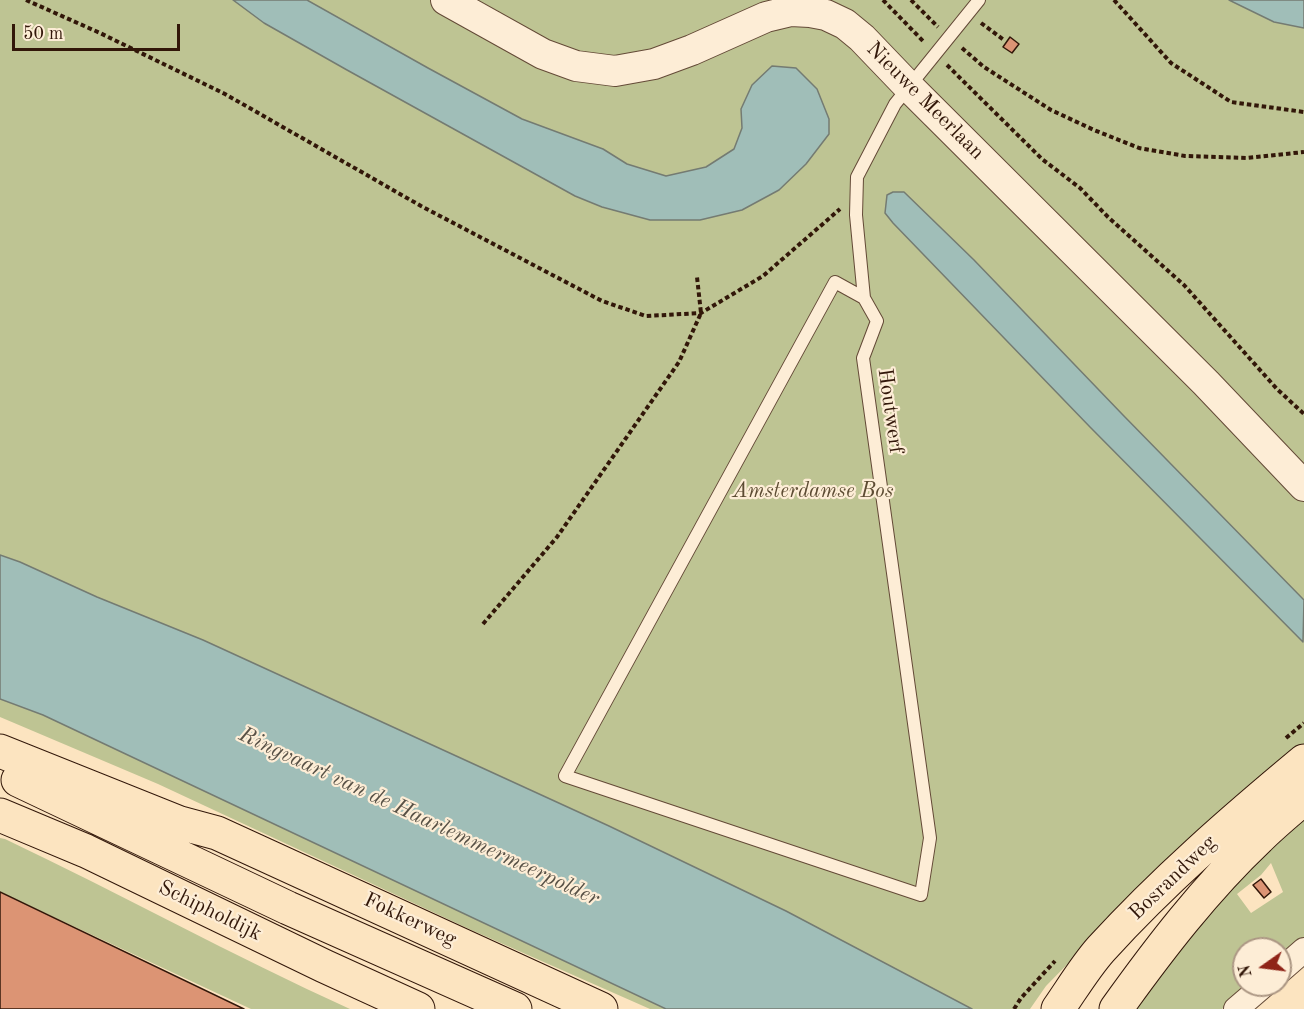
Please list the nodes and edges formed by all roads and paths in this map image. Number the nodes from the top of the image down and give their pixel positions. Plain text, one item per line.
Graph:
1 (26, 0) edge
2 (446, 0) edge
3 (883, 0) edge
4 (911, 0) edge
5 (979, 0) edge
6 (1114, 0) edge
7 (968, 14) junction
8 (949, 38) junction
9 (1004, 39) dead end
10 (936, 54) junction
11 (958, 76) dead end
12 (909, 87) junction
13 (1304, 112) edge
14 (1304, 152) edge
15 (856, 177) junction
16 (697, 277) dead end
17 (864, 298) junction
18 (701, 314) junction
19 (1304, 414) edge
20 (1304, 486) edge
21 (483, 624) dead end
22 (0, 731) edge
23 (0, 752) edge
24 (1304, 761) edge
25 (0, 771) edge
26 (1304, 798) edge
27 (0, 815) edge
28 (217, 833) junction
29 (1304, 950) edge
30 (1292, 960) edge
31 (1250, 997) edge
32 (418, 1009) edge
33 (515, 1009) edge
34 (602, 1009) edge
35 (1058, 1009) edge
36 (1116, 1009) edge
37 (1236, 1009) edge

1 - 18 path
2 - 12 street, Nieuwe Meerlaan
3 - 10 path, Nieuwe Meerlaan
4 - 8 path
5 - 7 lane
6 - 13 path
7 - 8 lane
7 - 9 path
8 - 10 lane
8 - 14 path
10 - 12 lane
11 - 19 path, Nieuwe Meerlaan
12 - 15 lane
12 - 20 street, Nieuwe Meerlaan
15 - 17 lane
15 - 18 path
16 - 18 path
17 - 17 lane, Houtwerf
18 - 21 path
22 - 28 main road
23 - 28 main road
24 - 35 main road, Bosrandweg
25 - 33 main road
26 - 36 main road, Bosrandweg
27 - 32 main road, Schipholdijk
28 - 34 main road, Fokkerweg
29 - 30 street
31 - 37 street

